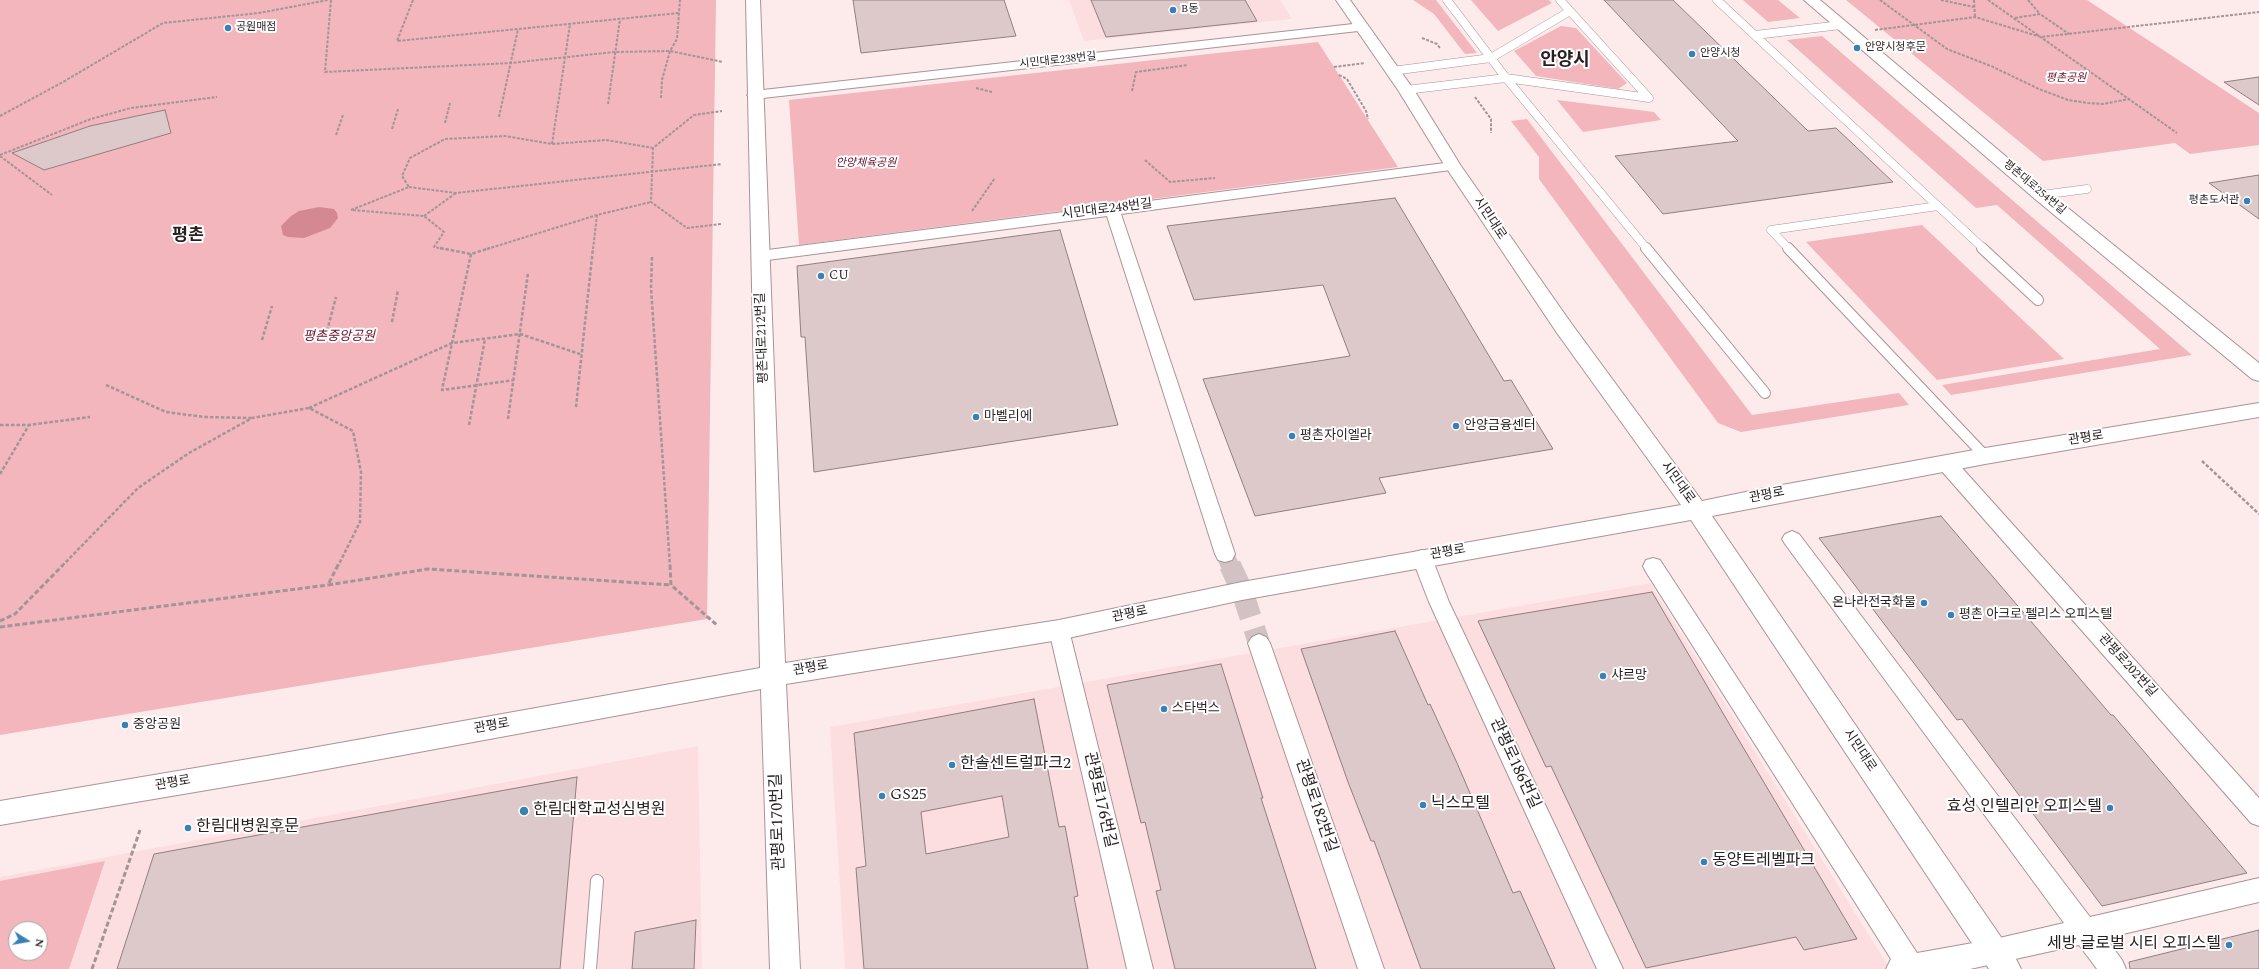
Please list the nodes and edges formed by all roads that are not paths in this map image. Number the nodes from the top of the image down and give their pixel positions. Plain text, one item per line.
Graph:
1 (752, 0) edge
2 (1343, 0) edge
3 (1447, 0) edge
4 (1560, 0) edge
5 (1717, 0) edge
6 (1811, 0) edge
7 (1570, 11) junction
8 (1362, 27) junction
9 (1846, 29) junction
10 (1755, 35) junction
11 (1491, 58) junction
12 (1392, 71) junction
13 (1506, 78) junction
14 (1406, 90) junction
15 (754, 95) junction
16 (1453, 166) junction
17 (2087, 189) dead end
18 (2041, 195) junction
19 (1938, 206) junction
20 (1112, 210) junction
21 (760, 256) junction
22 (2038, 300) dead end
23 (2259, 374) edge
24 (1765, 393) dead end
25 (2259, 410) edge
26 (1985, 456) junction
27 (1946, 463) junction
28 (1697, 511) junction
29 (1792, 539) dead end
30 (1225, 554) tunnel mouth
31 (1422, 558) junction
32 (1653, 566) dead end
33 (1059, 630) junction
34 (1259, 643) tunnel mouth
35 (773, 676) junction
36 (0, 813) edge
37 (2259, 815) edge
38 (597, 880) dead end
39 (2259, 890) edge
40 (2084, 931) junction
41 (2000, 960) edge
42 (1907, 968) edge
43 (590, 969) edge
44 (785, 969) edge
45 (1140, 969) edge
46 (1371, 969) edge
47 (1610, 969) edge
48 (2113, 969) edge

1 - 15 street, 평촌대로212번길
2 - 8 street, 시민대로
3 - 11 lane
4 - 7 lane
5 - 10 lane
6 - 9 street, 평촌대로254번길
7 - 11 lane
7 - 13 lane
8 - 12 street, 시민대로
8 - 15 street, 시민대로238번길
9 - 10 lane
9 - 18 street, 평촌대로254번길
10 - 19 lane
11 - 12 lane
11 - 13 lane
12 - 14 street, 시민대로
13 - 14 lane
13 - 24 lane
14 - 16 street, 시민대로
15 - 21 street, 평촌대로212번길
16 - 20 street, 시민대로248번길
16 - 28 street, 시민대로
17 - 18 lane
18 - 23 street, 평촌대로254번길
19 - 22 lane
19 - 26 lane
20 - 21 street, 시민대로248번길
20 - 30 street
21 - 35 street, 평촌대로212번길
25 - 26 street, 관평로
26 - 27 street, 관평로
27 - 28 street, 관평로
27 - 37 street, 관평로202번길
28 - 31 street, 관평로
28 - 41 street, 시민대로
29 - 40 street
31 - 33 street, 관평로
31 - 47 street, 관평로186번길
32 - 42 street
33 - 35 street, 관평로
33 - 45 street, 관평로176번길
34 - 46 street, 관평로182번길
35 - 36 street, 관평로
35 - 44 street, 관평로170번길
38 - 43 lane
39 - 40 street
40 - 41 street
40 - 48 street
41 - 42 street

